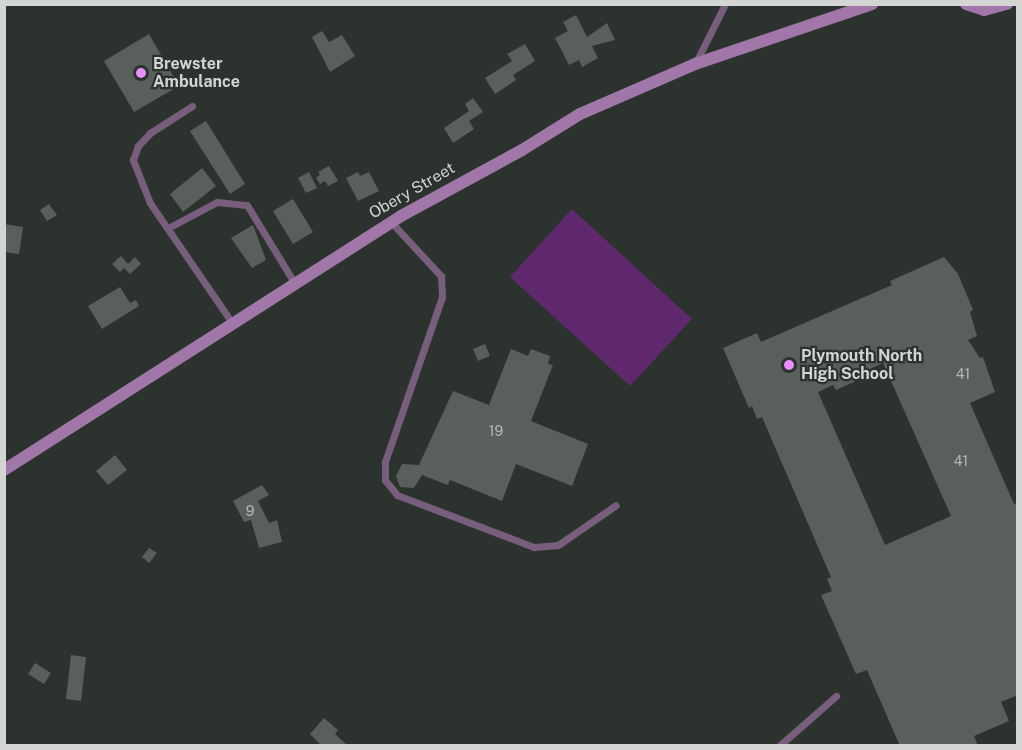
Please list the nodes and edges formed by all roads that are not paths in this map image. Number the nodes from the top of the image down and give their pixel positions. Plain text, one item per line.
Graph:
1 (725, 4) edge
2 (966, 4) edge
3 (1007, 4) edge
4 (873, 5) edge
5 (695, 64) junction
6 (192, 106) dead end
7 (391, 222) junction
8 (168, 228) junction
9 (295, 284) junction
10 (233, 324) junction
11 (4, 470) edge
12 (616, 505) dead end
13 (836, 696) dead end
14 (779, 746) edge

1 - 5 lane
2 - 3 main road
4 - 5 main road, Obery Street
5 - 7 main road, Obery Street
6 - 8 lane
7 - 9 main road, Obery Street
7 - 12 lane
8 - 9 lane
8 - 10 lane
9 - 10 main road, Obery Street
10 - 11 main road, Obery Street
13 - 14 lane

